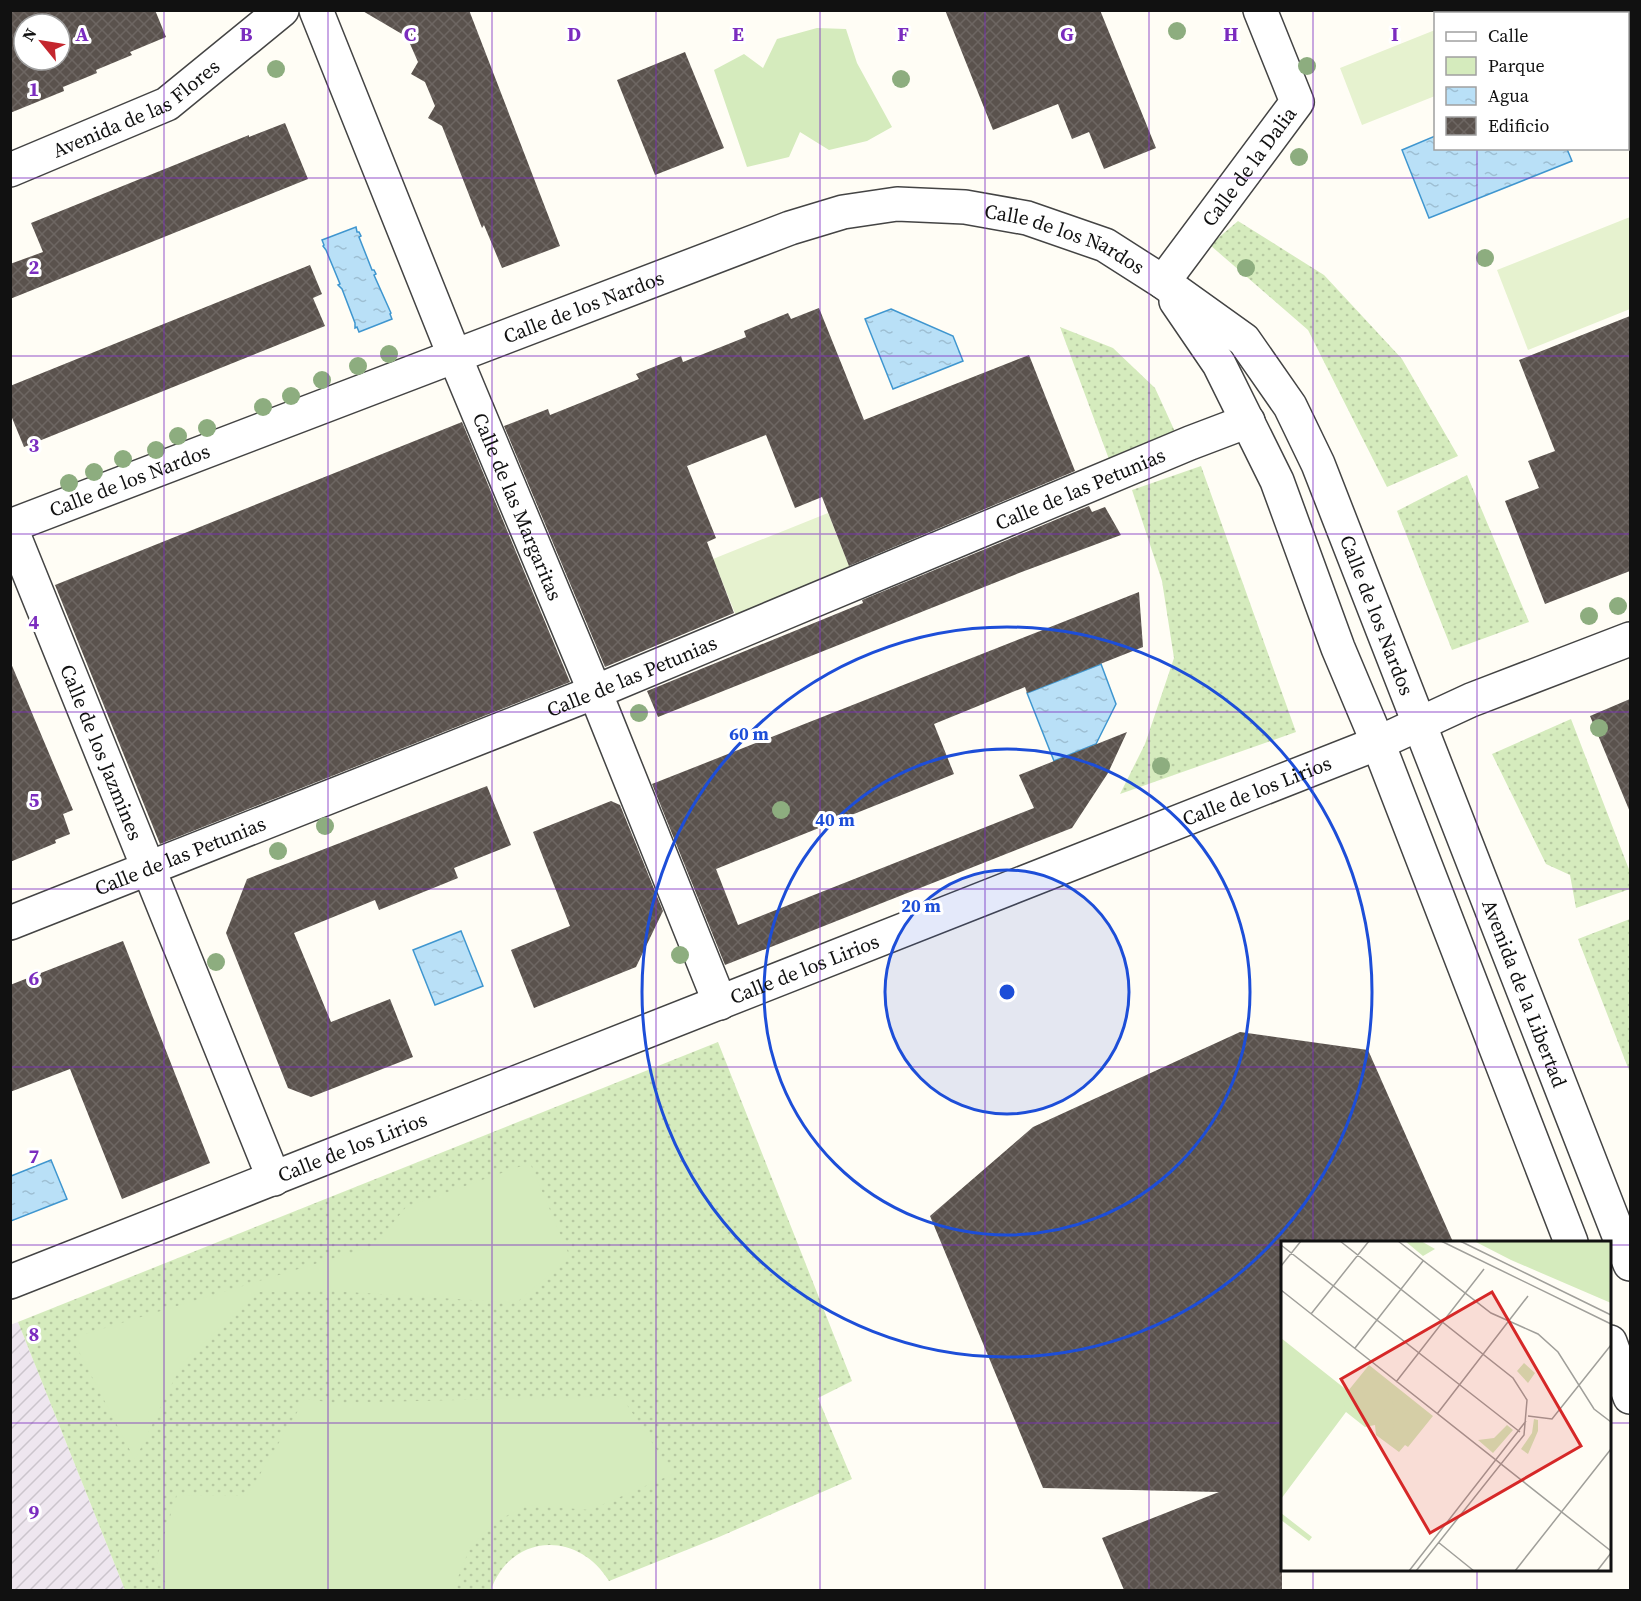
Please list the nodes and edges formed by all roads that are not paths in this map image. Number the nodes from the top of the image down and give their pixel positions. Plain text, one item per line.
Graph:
1 (282, 10) edge
2 (316, 10) edge
3 (1260, 10) edge
4 (10, 170) edge
5 (1163, 282) junction
6 (454, 357) junction
7 (1248, 421) junction
8 (10, 526) edge
9 (1630, 639) edge
10 (595, 692) junction
11 (1420, 724) junction
12 (1378, 743) junction
13 (148, 868) junction
14 (10, 923) edge
15 (720, 1003) junction
16 (274, 1179) junction
17 (1571, 1241) edge
18 (1630, 1264) edge
19 (10, 1282) edge
20 (1611, 1345) edge
21 (1630, 1397) edge

1 - 4 street, Avenida de las Flores
2 - 6 street, Calle de las Margaritas
3 - 5 street, Calle de la Dalia
5 - 6 street, Calle de los Nardos
5 - 7 street, Calle de los Nardos
5 - 11 street, Calle de los Nardos
6 - 8 street, Calle de los Nardos
6 - 10 street, Calle de las Margaritas
7 - 10 street, Calle de las Petunias
7 - 12 street, Calle de los Nardos
8 - 13 street, Calle de los Jazmines
9 - 11 street, Calle de los Lirios
10 - 13 street, Calle de las Petunias
10 - 15 street, Calle de las Margaritas
11 - 12 street, Calle de los Lirios
11 - 18 street, Avenida de la Libertad
12 - 15 street, Calle de los Lirios
12 - 17 street
13 - 14 street, Calle de las Petunias
13 - 16 street, Calle de los Jazmines
15 - 16 street, Calle de los Lirios
16 - 19 street, Calle de los Lirios
20 - 21 street

